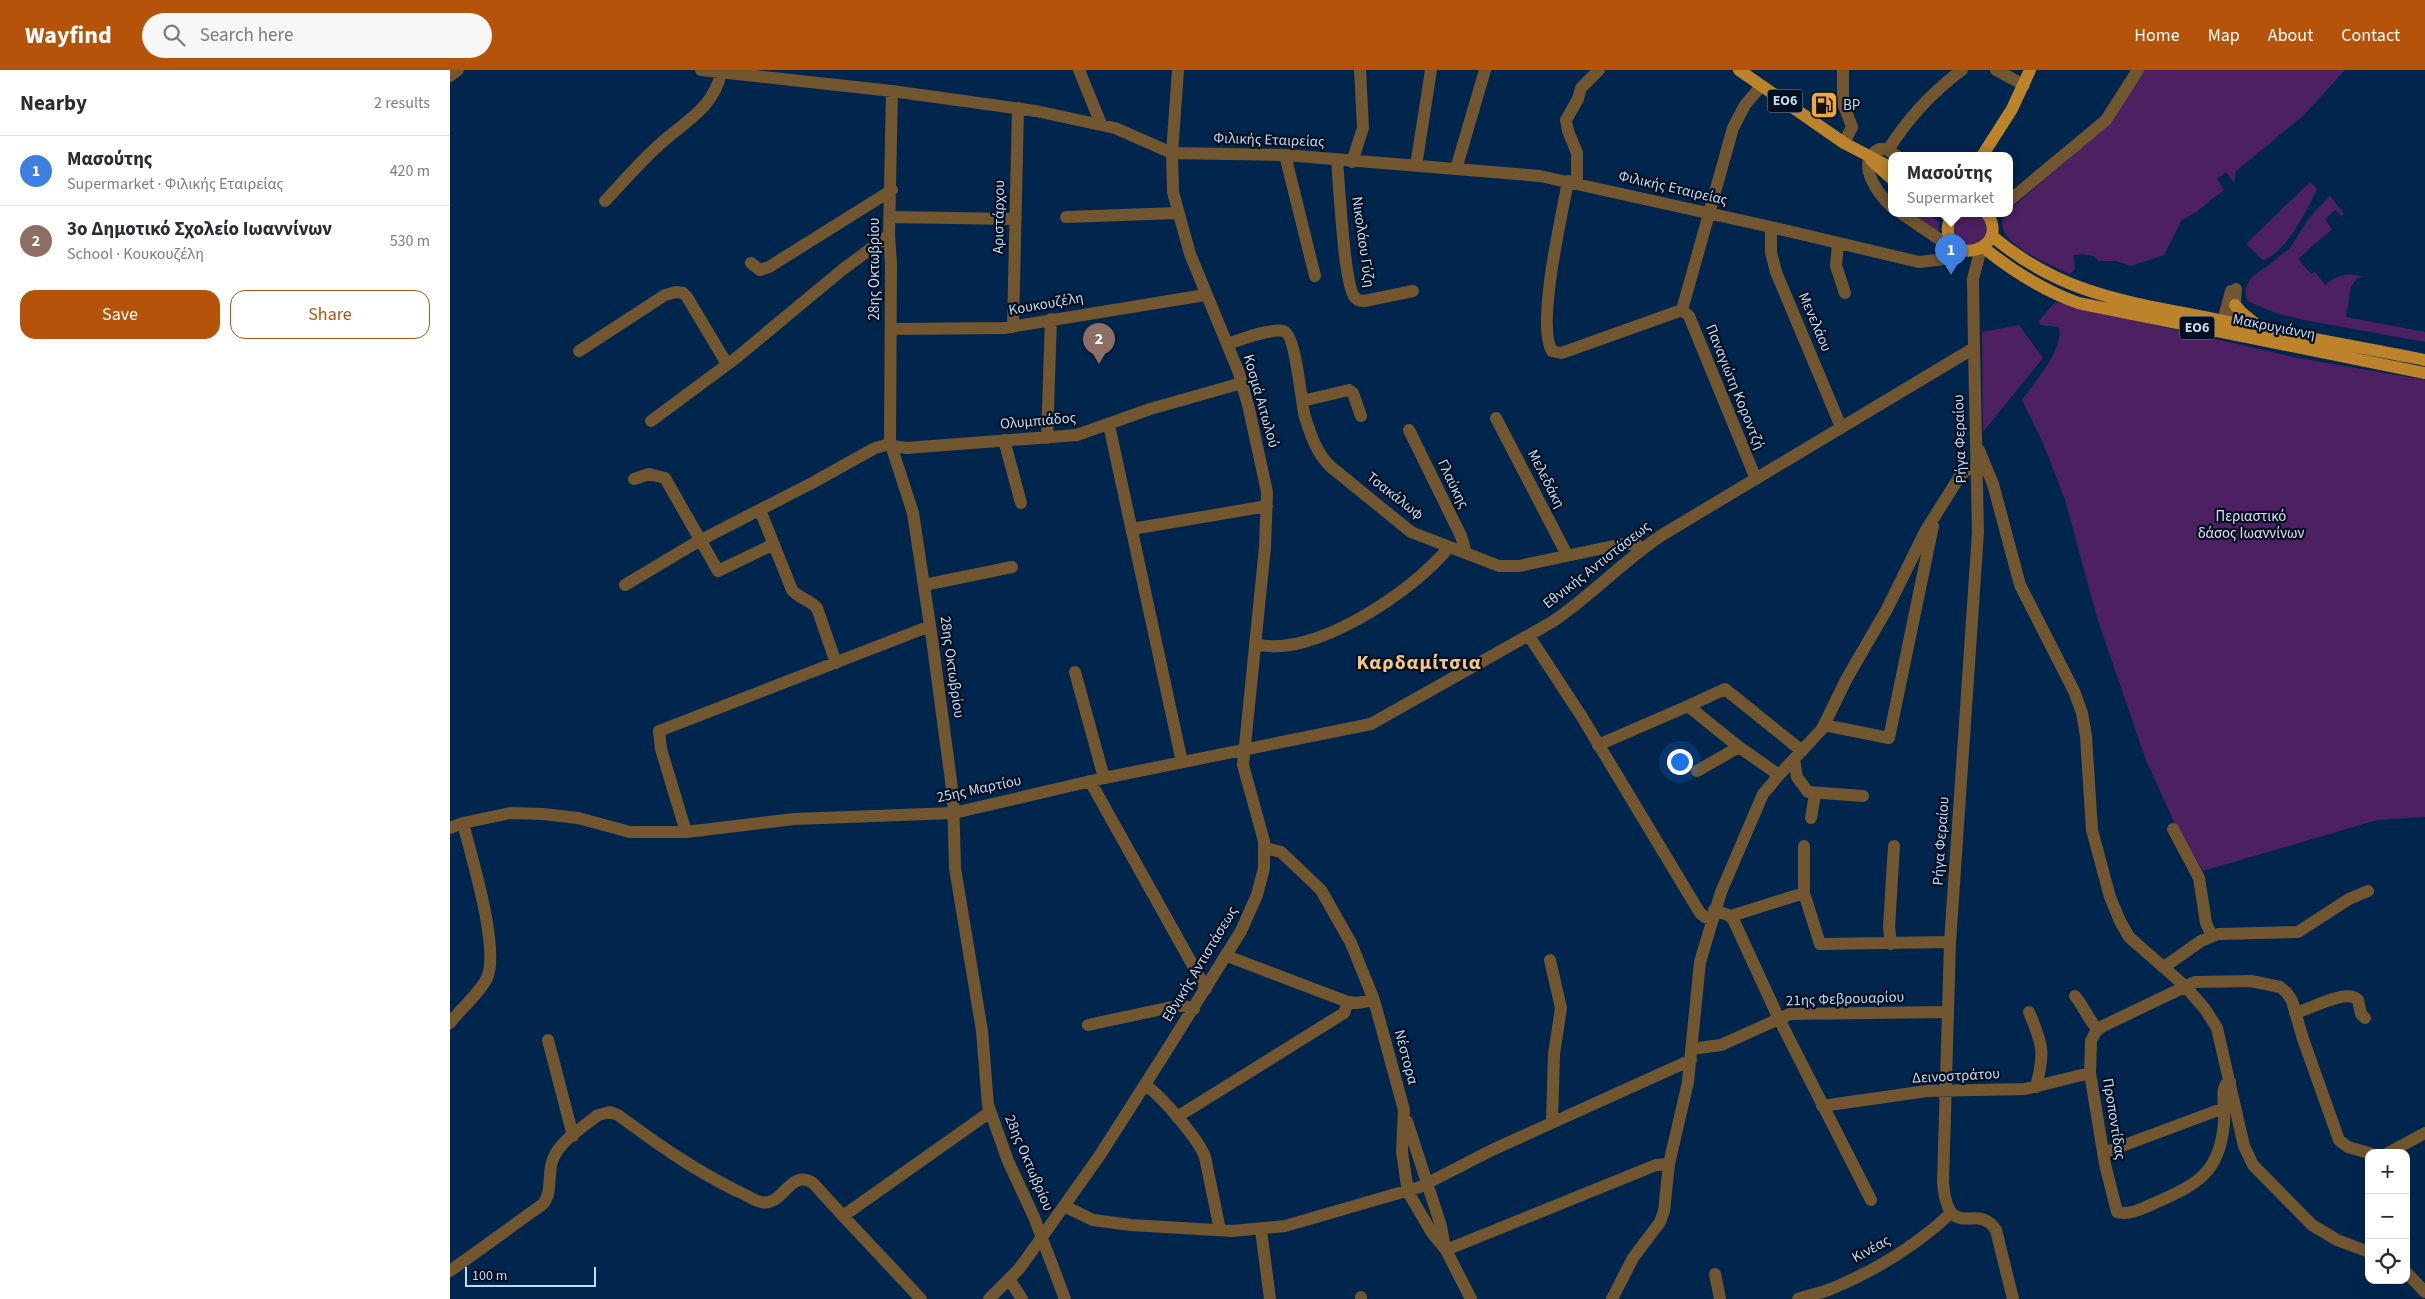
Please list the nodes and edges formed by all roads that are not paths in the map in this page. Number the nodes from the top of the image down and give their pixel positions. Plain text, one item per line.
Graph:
1 (458, 70) edge
2 (701, 70) edge
3 (1079, 70) edge
4 (1178, 70) edge
5 (1360, 70) edge
6 (1431, 70) edge
7 (1485, 70) edge
8 (1600, 70) edge
9 (1738, 70) edge
10 (1843, 70) edge
11 (1962, 70) edge
12 (1996, 70) edge
13 (2030, 70) edge
14 (2138, 70) edge
15 (721, 73) junction
16 (450, 76) edge
17 (2024, 85) junction
18 (1762, 86) junction
19 (892, 91) junction
20 (1018, 108) junction
21 (2012, 109) junction
22 (1101, 124) junction
23 (1844, 143) junction
24 (1890, 152) edge
25 (1893, 152) edge
26 (1985, 152) edge
27 (1994, 152) edge
28 (1172, 153) junction
29 (1285, 155) junction
30 (1869, 158) junction
31 (1337, 160) junction
32 (1352, 162) junction
33 (1416, 166) junction
34 (1888, 166) edge
35 (1456, 169) junction
36 (1888, 175) edge
37 (1572, 182) junction
38 (892, 190) junction
39 (2013, 198) edge
40 (605, 201) dead end
41 (1888, 202) edge
42 (1178, 213) junction
43 (1711, 214) junction
44 (890, 217) junction
45 (1066, 217) dead end
46 (1906, 217) edge
47 (1991, 217) edge
48 (1014, 219) junction
49 (1951, 220) edge
50 (1771, 227) junction
51 (889, 235) junction
52 (1992, 236) junction
53 (1838, 244) junction
54 (1956, 245) junction
55 (1982, 247) junction
56 (751, 263) dead end
57 (1315, 276) dead end
58 (1972, 279) junction
59 (1413, 291) dead end
60 (1845, 293) dead end
61 (1206, 295) junction
62 (2235, 305) junction
63 (1682, 310) junction
64 (1051, 319) junction
65 (1013, 327) junction
66 (2227, 328) junction
67 (891, 329) junction
68 (2262, 329) junction
69 (1227, 344) junction
70 (1974, 348) junction
71 (579, 351) dead end
72 (2425, 360) edge
73 (727, 364) junction
74 (2425, 374) edge
75 (1242, 383) junction
76 (1302, 401) junction
77 (1361, 416) dead end
78 (1496, 418) dead end
79 (651, 421) dead end
80 (1109, 425) junction
81 (1841, 427) junction
82 (1409, 430) dead end
83 (1047, 438) junction
84 (1004, 440) junction
85 (1976, 444) junction
86 (891, 446) junction
87 (1977, 465) junction
88 (634, 479) dead end
89 (1756, 479) junction
90 (1021, 503) dead end
91 (1267, 506) junction
92 (760, 510) junction
93 (1932, 519) junction
94 (1132, 529) junction
95 (700, 540) junction
96 (774, 544) junction
97 (1449, 547) junction
98 (1641, 548) junction
99 (1466, 553) junction
100 (1567, 555) junction
101 (1012, 567) dead end
102 (625, 585) dead end
103 (924, 585) junction
104 (930, 626) junction
105 (1529, 636) junction
106 (1256, 644) junction
107 (836, 662) junction
108 (1075, 672) dead end
109 (1688, 706) junction
110 (1824, 725) junction
111 (1598, 745) junction
112 (1739, 748) junction
113 (1244, 751) junction
114 (1798, 755) junction
115 (1182, 762) junction
116 (1696, 771) dead end
117 (1778, 774) junction
118 (1104, 778) junction
119 (1090, 781) junction
120 (1815, 794) junction
121 (1863, 796) dead end
122 (954, 813) junction
123 (1811, 818) dead end
124 (463, 822) junction
125 (450, 828) edge
126 (2173, 829) dead end
127 (686, 832) junction
128 (1804, 846) dead end
129 (1894, 846) dead end
130 (1265, 848) junction
131 (2368, 891) dead end
132 (1804, 893) junction
133 (1713, 914) junction
134 (1731, 916) junction
135 (2212, 936) junction
136 (1950, 942) junction
137 (1891, 944) junction
138 (1227, 956) junction
139 (1550, 960) dead end
140 (2164, 967) junction
141 (2185, 986) junction
142 (1206, 989) junction
143 (2075, 996) dead end
144 (1374, 1000) junction
145 (1348, 1002) junction
146 (1194, 1008) junction
147 (1947, 1012) junction
148 (2029, 1012) dead end
149 (2295, 1013) junction
150 (2365, 1018) dead end
151 (1779, 1019) junction
152 (450, 1023) edge
153 (1088, 1025) dead end
154 (2097, 1030) junction
155 (548, 1040) dead end
156 (1691, 1055) junction
157 (2090, 1073) junction
158 (2230, 1082) junction
159 (1145, 1085) junction
160 (2036, 1087) junction
161 (1946, 1091) junction
162 (1822, 1106) junction
163 (2224, 1108) junction
164 (1404, 1110) junction
165 (990, 1112) junction
166 (1177, 1117) junction
167 (1552, 1122) junction
168 (2425, 1133) edge
169 (573, 1136) junction
170 (2395, 1149) edge
171 (2365, 1152) edge
172 (2103, 1153) junction
173 (1669, 1164) junction
174 (1426, 1184) junction
175 (1408, 1192) junction
176 (1871, 1200) dead end
177 (1064, 1206) junction
178 (1951, 1214) junction
179 (843, 1216) junction
180 (1220, 1230) junction
181 (1261, 1230) junction
182 (1042, 1237) junction
183 (1446, 1249) junction
184 (2365, 1250) edge
185 (450, 1272) edge
186 (1716, 1274) dead end
187 (2410, 1276) edge
188 (1009, 1279) junction
189 (2425, 1292) edge
190 (1018, 1298) edge
191 (922, 1299) edge
192 (989, 1299) edge
193 (1066, 1299) edge
194 (1270, 1299) edge
195 (1471, 1299) edge
196 (1612, 1299) edge
197 (1720, 1299) edge
198 (1798, 1299) edge
199 (2013, 1299) edge

1 - 16 street
2 - 15 street, Φιλικής Εταιρείας
3 - 22 street
4 - 28 street, Κοσμά Αιτωλού
5 - 32 street
6 - 33 street
7 - 35 street
8 - 37 street
9 - 18 main road, ΕΟ6
10 - 23 street
11 - 25 street
12 - 17 street
13 - 17 main road
14 - 39 street
15 - 19 street, Φιλικής Εταιρείας
15 - 40 street
17 - 21 main road
18 - 23 main road, ΕΟ6
18 - 43 street
19 - 20 street, Φιλικής Εταιρείας
19 - 38 street, 28ης Οκτωβρίου
20 - 22 street, Φιλικής Εταιρείας
20 - 48 street, Αριστάρχου
21 - 26 main road
21 - 27 main road
22 - 28 street, Φιλικής Εταιρείας
23 - 30 main road, ΕΟ6
24 - 30 street
28 - 29 street, Φιλικής Εταιρείας
28 - 42 street, Κοσμά Αιτωλού
29 - 31 street, Φιλικής Εταιρείας
29 - 57 street
30 - 34 main road, ΕΟ6
30 - 36 main road, ΕΟ6
30 - 41 street
31 - 32 street, Φιλικής Εταιρείας
31 - 59 street, Νικολάου Γύζη
32 - 33 street, Φιλικής Εταιρείας
33 - 35 street, Φιλικής Εταιρείας
35 - 37 street, Φιλικής Εταιρείας
37 - 43 street, Φιλικής Εταιρείας
37 - 63 street
38 - 44 street, 28ης Οκτωβρίου
38 - 56 street
42 - 45 street
42 - 61 street, Κοσμά Αιτωλού
43 - 50 street, Φιλικής Εταιρείας
43 - 63 street
44 - 48 street
44 - 51 street, 28ης Οκτωβρίου
46 - 54 street
47 - 52 main road
48 - 65 street, Αριστάρχου
49 - 54 main road
50 - 53 street, Φιλικής Εταιρείας
50 - 81 street, Μενελάου
51 - 67 street, 28ης Οκτωβρίου
51 - 73 street
52 - 55 main road
52 - 66 main road, Μακρυγιάννη / ΕΟ6
53 - 54 street, Φιλικής Εταιρείας
53 - 60 street
54 - 55 main road
54 - 58 street
55 - 58 street
55 - 66 main road, Μακρυγιάννη / ΕΟ6
58 - 70 street
61 - 64 street, Κουκουζέλη
61 - 69 street, Κοσμά Αιτωλού
62 - 66 street
62 - 66 street
62 - 68 main road
63 - 89 street, Παναγιώτη Κοροντζή
64 - 65 street, Κουκουζέλη
64 - 83 street
65 - 67 street, Κουκουζέλη
66 - 68 main road, Μακρυγιάννη / ΕΟ6
66 - 74 main road, Μακρυγιάννη / ΕΟ6
67 - 86 street, 28ης Οκτωβρίου
68 - 72 main road, Μακρυγιάννη / ΕΟ6
69 - 75 street, Κοσμά Αιτωλού
69 - 76 street, Τσακάλωφ
70 - 81 street, Εθνικής Αντιστάσεως
70 - 85 street, Ρήγα Φεραίου
71 - 73 street
73 - 79 street
75 - 80 street, Ολυμπιάδος
75 - 91 street, Κοσμά Αιτωλού
76 - 77 street
76 - 97 street, Τσακάλωφ
78 - 100 street, Μελεδάκη
80 - 83 street, Ολυμπιάδος
80 - 94 street
81 - 89 street, Εθνικής Αντιστάσεως
82 - 99 street, Γλαύκης
83 - 84 street, Ολυμπιάδος
84 - 86 street, Ολυμπιάδος
84 - 90 street
85 - 87 street, Ρήγα Φεραίου
85 - 140 street
86 - 92 street, Ολυμπιάδος
86 - 103 street, 28ης Οκτωβρίου
87 - 93 street
87 - 136 street, Ρήγα Φεραίου
88 - 95 street
89 - 98 street, Εθνικής Αντιστάσεως
91 - 94 street
91 - 106 street, Κοσμά Αιτωλού
92 - 95 street, Ολυμπιάδος
92 - 96 street
93 - 110 street
93 - 110 street
94 - 115 street
95 - 96 street
95 - 102 street, Ολυμπιάδος
96 - 107 street
97 - 99 street, Τσακάλωφ
97 - 106 street
98 - 100 street, Τσακάλωφ
98 - 105 street, Εθνικής Αντιστάσεως
99 - 100 street, Τσακάλωφ
101 - 103 street
103 - 104 street, 28ης Οκτωβρίου
104 - 107 street
104 - 122 street, 28ης Οκτωβρίου
105 - 111 street
105 - 113 street, Εθνικής Αντιστάσεως
106 - 113 street, Κοσμά Αιτωλού
107 - 127 street
108 - 118 street
109 - 111 street
109 - 112 street
109 - 114 street
110 - 114 street
111 - 133 street
112 - 116 street
112 - 117 street
113 - 115 street, 25ης Μαρτίου
113 - 130 street, Εθνικής Αντιστάσεως
114 - 117 street
114 - 120 street
115 - 118 street, 25ης Μαρτίου
117 - 133 street
118 - 119 street, 25ης Μαρτίου
119 - 122 street, 25ης Μαρτίου
119 - 142 street
120 - 121 street
120 - 123 street
122 - 127 street, 25ης Μαρτίου
122 - 165 street, 28ης Οκτωβρίου
124 - 125 street, 25ης Μαρτίου
124 - 127 street, 25ης Μαρτίου
124 - 152 street
126 - 135 street
128 - 132 street
129 - 137 street
130 - 138 street, Εθνικής Αντιστάσεως
130 - 144 street, Νέστορα
131 - 135 street
132 - 134 street
132 - 137 street
133 - 134 street
133 - 156 street
134 - 151 street
135 - 140 street
136 - 137 street
136 - 147 street, Ρήγα Φεραίου
138 - 142 street, Εθνικής Αντιστάσεως
138 - 145 street
139 - 167 street
140 - 141 street
141 - 149 street
141 - 154 street
141 - 158 street
142 - 146 street, Εθνικής Αντιστάσεως
143 - 154 street
144 - 145 street
144 - 164 street, Νέστορα
145 - 166 street
146 - 153 street
146 - 159 street, Εθνικής Αντιστάσεως
147 - 151 street, 21ης Φεβρουαρίου
147 - 161 street, Ρήγα Φεραίου
148 - 160 street
149 - 150 street
149 - 171 street
151 - 156 street, 21ης Φεβρουαρίου
151 - 162 street
154 - 157 street, Προποντίδας
155 - 169 street
156 - 167 street, 21ης Φεβρουαρίου
156 - 173 street
157 - 160 street, Δεινοστράτου
157 - 172 street, Προποντίδας
158 - 163 street
158 - 184 street
159 - 166 street
159 - 177 street, Εθνικής Αντιστάσεως
160 - 161 street, Δεινοστράτου
161 - 162 street, Δεινοστράτου
161 - 178 street, Ρήγα Φεραίου
162 - 176 street
163 - 172 street
163 - 172 street, Προποντίδας
164 - 174 street
164 - 175 street, Νέστορα
165 - 179 street
165 - 182 street, 28ης Οκτωβρίου
166 - 180 street
167 - 174 street, 21ης Φεβρουαρίου
168 - 170 street
169 - 179 street
169 - 185 street
173 - 183 street
173 - 196 street
174 - 175 street, 21ης Φεβρουαρίου
174 - 183 street
175 - 181 street, 21ης Φεβρουαρίου
175 - 183 street, Νέστορα
177 - 180 street, 21ης Φεβρουαρίου
177 - 182 street, Εθνικής Αντιστάσεως
178 - 198 street, Κινέας
178 - 199 street
179 - 191 street
180 - 181 street, 21ης Φεβρουαρίου
181 - 194 street
182 - 188 street, Εθνικής Αντιστάσεως
182 - 193 street, 28ης Οκτωβρίου
183 - 195 street, Νέστορα
186 - 197 street
187 - 189 street
188 - 190 street
188 - 192 street, Εθνικής Αντιστάσεως

